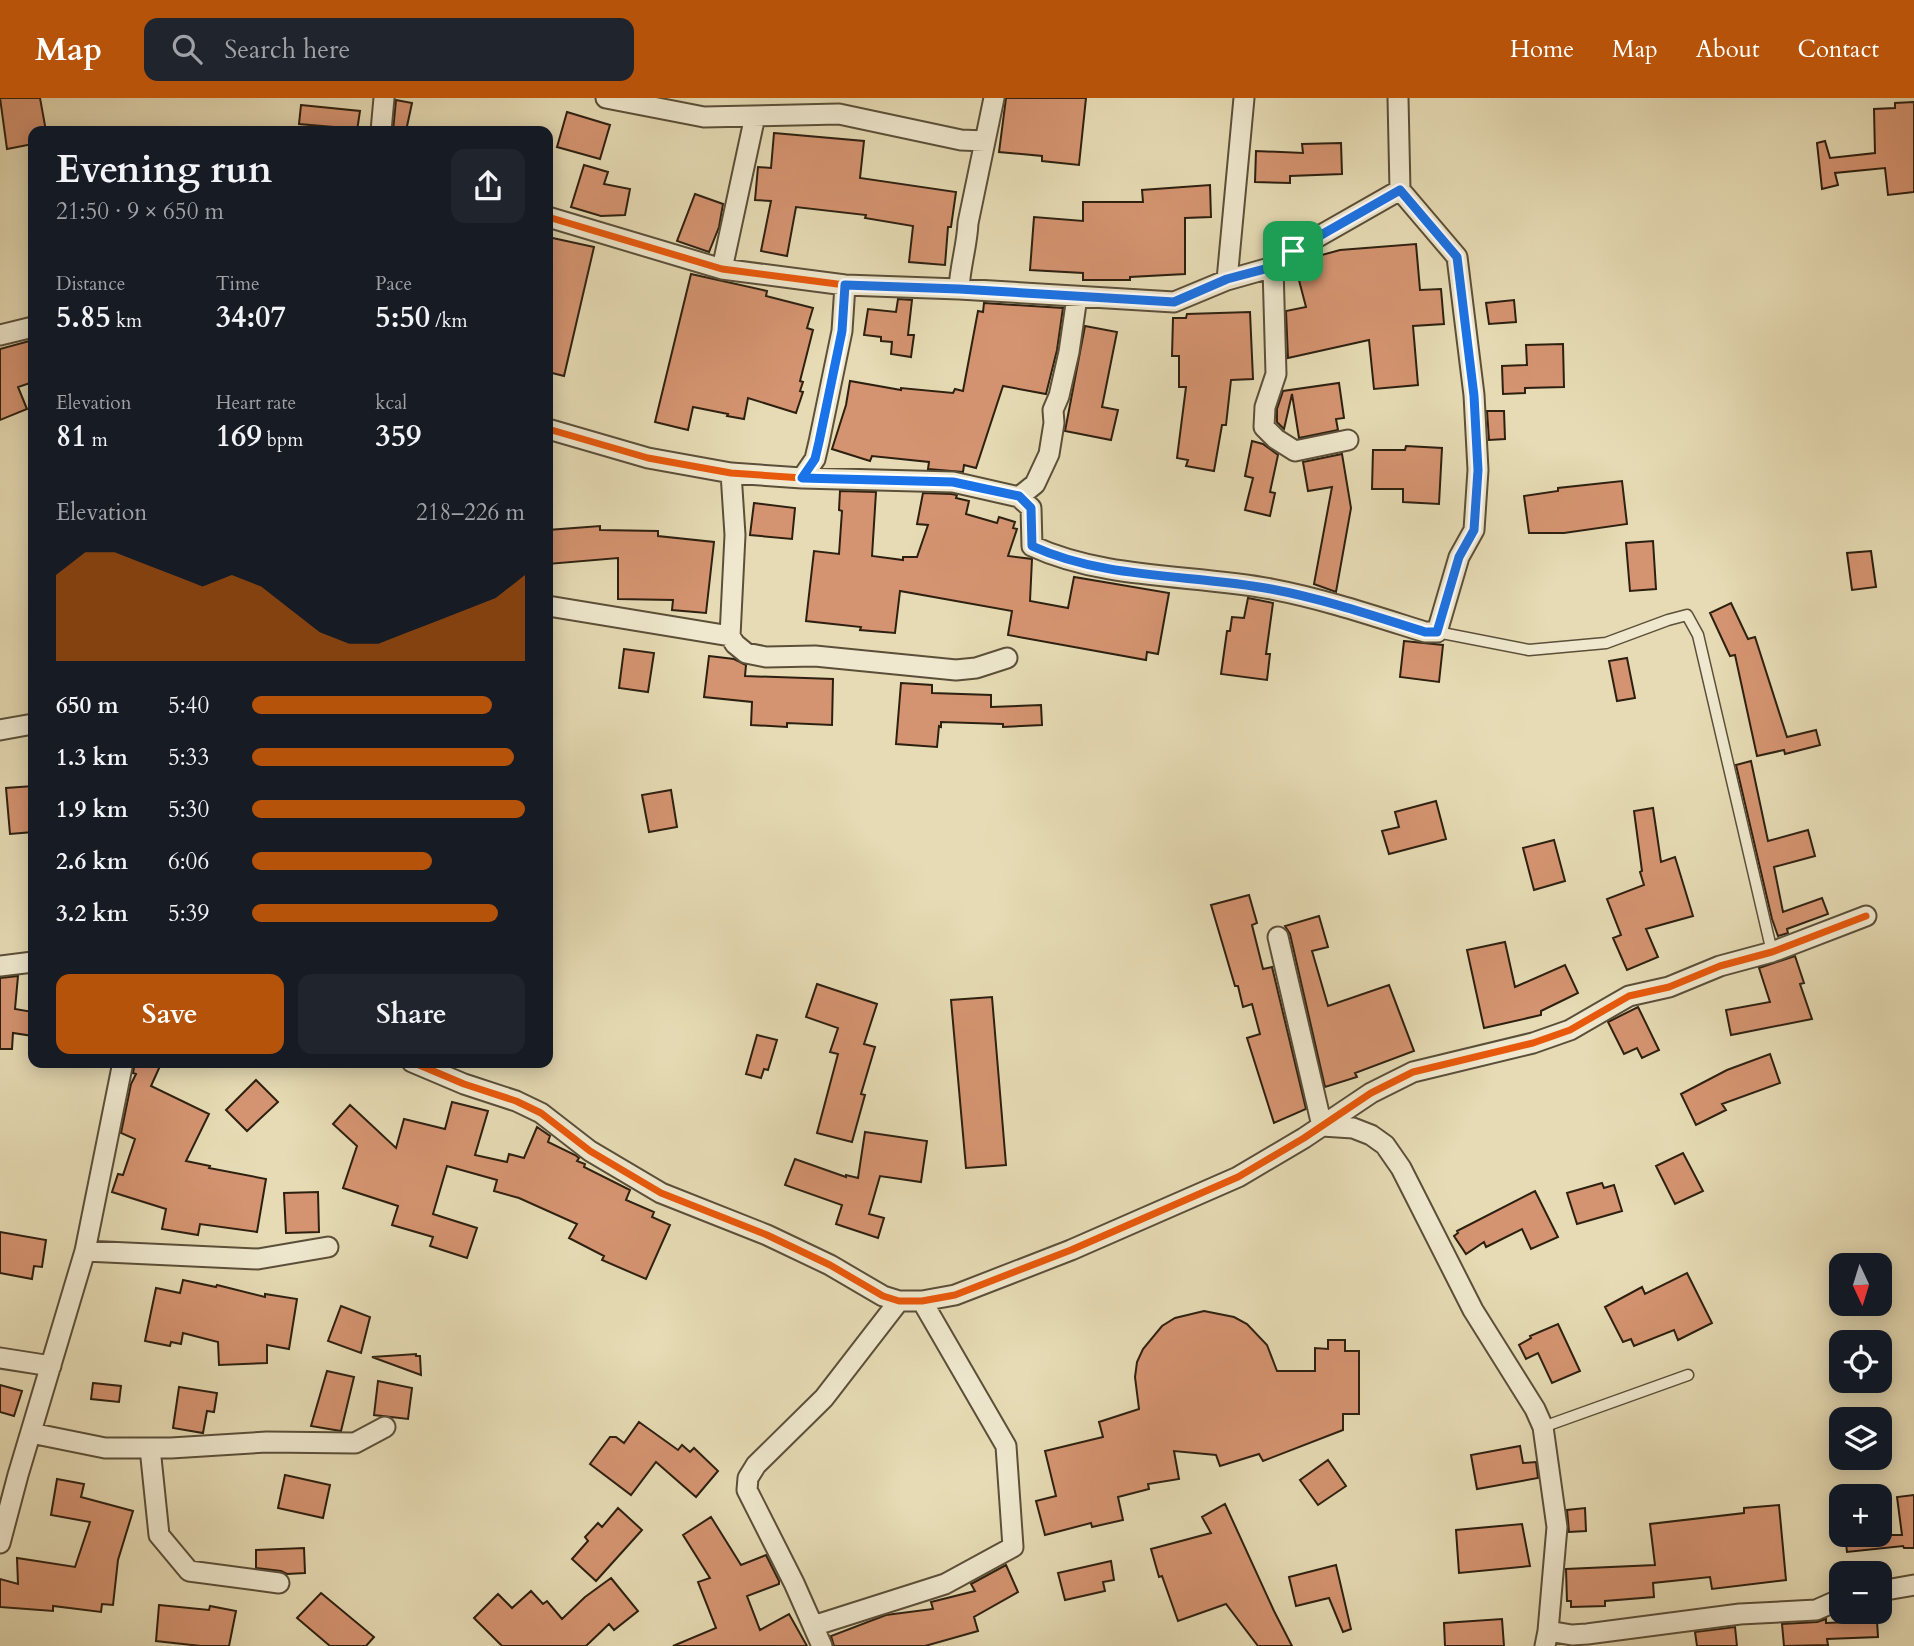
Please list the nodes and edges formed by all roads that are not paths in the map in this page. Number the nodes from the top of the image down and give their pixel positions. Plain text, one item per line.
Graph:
1 (384, 98) edge
2 (606, 98) edge
3 (995, 98) edge
4 (1244, 98) edge
5 (1398, 98) edge
6 (755, 116) junction
7 (381, 126) edge
8 (985, 141) junction
9 (1400, 190) junction
10 (553, 218) edge
11 (1272, 267) junction
12 (722, 269) junction
13 (1227, 279) junction
14 (845, 285) junction
15 (959, 289) junction
16 (1077, 297) junction
17 (28, 328) edge
18 (0, 335) edge
19 (553, 430) edge
20 (1348, 440) dead end
21 (731, 473) junction
22 (802, 478) junction
23 (1019, 496) junction
24 (553, 607) edge
25 (1437, 632) junction
26 (730, 636) junction
27 (1007, 658) dead end
28 (28, 725) edge
29 (0, 730) edge
30 (1866, 916) dead end
31 (1278, 937) dead end
32 (1772, 952) junction
33 (28, 963) edge
34 (0, 966) edge
35 (122, 1068) edge
36 (426, 1068) edge
37 (1322, 1126) junction
38 (328, 1247) dead end
39 (85, 1251) junction
40 (899, 1301) junction
41 (922, 1301) junction
42 (0, 1358) edge
43 (51, 1366) junction
44 (1688, 1375) dead end
45 (385, 1427) dead end
46 (1543, 1427) junction
47 (31, 1433) junction
48 (150, 1448) junction
49 (0, 1543) edge
50 (279, 1583) dead end
51 (1914, 1585) edge
52 (1892, 1589) edge
53 (1829, 1604) edge
54 (813, 1626) junction
55 (1546, 1639) edge
56 (822, 1646) edge

1 - 7 street
2 - 6 street
3 - 8 street
4 - 13 street
5 - 9 street
6 - 8 street
6 - 12 street
8 - 15 street
9 - 11 street
9 - 25 street
10 - 12 street
11 - 13 street
11 - 20 street
12 - 14 street
13 - 16 street
14 - 15 street
14 - 22 street
15 - 16 street
16 - 23 street
17 - 18 street
19 - 21 street
21 - 22 street
21 - 26 street
22 - 23 street
23 - 25 street
24 - 26 street
25 - 32 lane
26 - 27 street
28 - 29 street
30 - 32 street
31 - 37 street
32 - 37 street
33 - 34 street
35 - 39 street
36 - 40 street
37 - 41 street
37 - 46 street
38 - 39 street
39 - 43 street
40 - 41 street
40 - 54 street
41 - 54 street
42 - 43 street
43 - 47 street
44 - 46 lane
45 - 48 street
46 - 55 street
47 - 48 street
47 - 49 street
48 - 50 street
51 - 52 street
53 - 55 street
54 - 56 street

